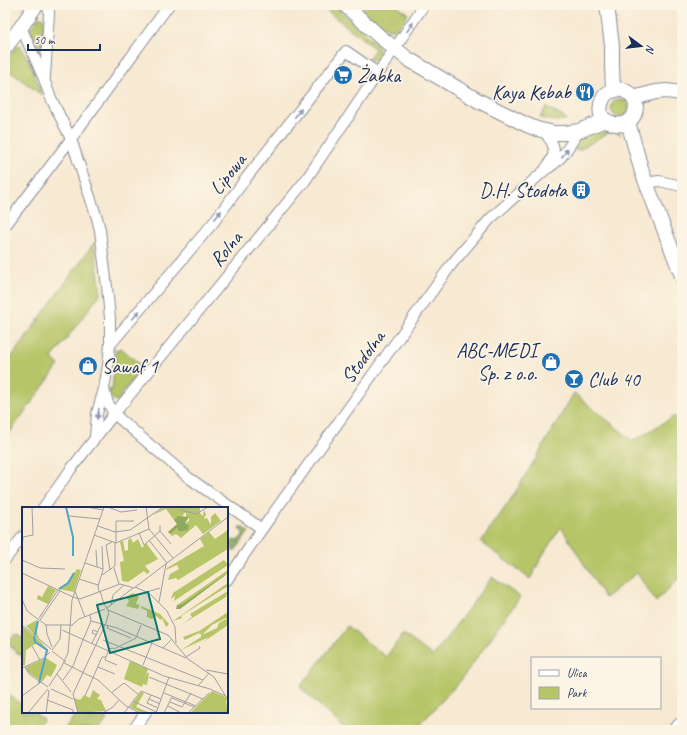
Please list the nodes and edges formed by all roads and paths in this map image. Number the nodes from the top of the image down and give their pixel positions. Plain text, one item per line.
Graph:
1 (36, 5) edge
2 (48, 5) edge
3 (169, 5) edge
4 (345, 5) edge
5 (424, 5) edge
6 (607, 5) edge
7 (21, 27) junction
8 (5, 48) edge
9 (395, 49) junction
10 (378, 73) junction
11 (44, 79) junction
12 (682, 94) edge
13 (627, 97) junction
14 (613, 119) junction
15 (546, 131) junction
16 (579, 131) junction
17 (71, 139) junction
18 (546, 170) junction
19 (644, 177) junction
20 (682, 186) edge
21 (5, 226) edge
22 (682, 276) edge
23 (110, 345) junction
24 (104, 389) junction
25 (114, 414) junction
26 (95, 439) junction
27 (44, 507) edge
28 (262, 529) junction
29 (22, 537) edge
30 (5, 560) edge
31 (228, 579) edge
32 (145, 713) edge
33 (682, 724) edge
34 (133, 730) edge
35 (675, 730) edge

1 - 7 street
2 - 11 street
3 - 17 street
4 - 9 street
9 -> 5 street, Rolna
6 - 13 street
7 - 8 street
7 - 11 street
9 - 10 street, Rolna
9 - 15 street
23 -> 10 street, Lipowa
10 - 25 street, Rolna
11 - 17 street
12 - 13 street
13 - 14 street
13 - 14 street
14 - 15 street
14 - 16 street
14 - 19 street
15 - 16 street
15 - 18 street, Stodolna
18 -> 16 street, Stodolna
17 - 21 street
17 - 23 street
18 - 28 street, Stodolna
19 - 20 street
19 - 22 street
23 - 24 street
24 - 25 street
24 -> 26 street
25 - 26 street, Rolna
25 - 28 street
26 - 27 street, Rolna
28 - 31 street, Stodolna
29 - 30 street
32 - 34 street
33 - 35 street

